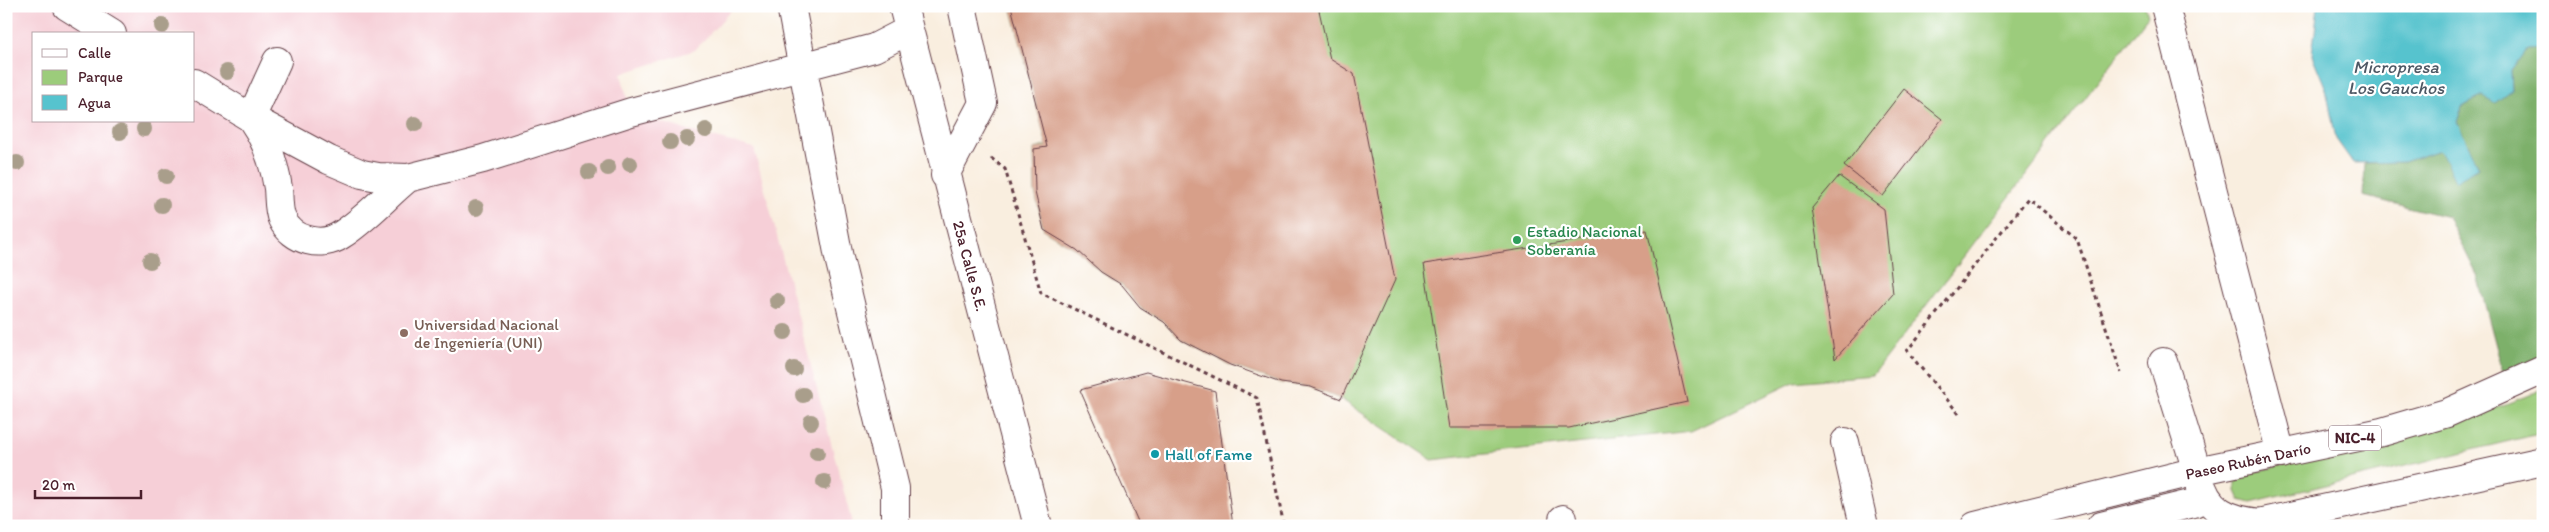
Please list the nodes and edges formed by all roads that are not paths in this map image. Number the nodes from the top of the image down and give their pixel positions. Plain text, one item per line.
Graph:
1 (67, 6) edge
2 (962, 6) edge
3 (2165, 6) edge
4 (795, 10) edge
5 (902, 15) edge
6 (109, 32) edge
7 (278, 62) dead end
8 (802, 68) junction
9 (195, 84) edge
10 (250, 118) junction
11 (342, 164) junction
12 (946, 175) junction
13 (408, 178) junction
14 (342, 235) junction
15 (2163, 362) dead end
16 (2543, 370) edge
17 (1845, 442) dead end
18 (2281, 454) junction
19 (2543, 461) edge
20 (2199, 479) junction
21 (895, 488) junction
22 (2253, 524) edge
23 (894, 526) edge
24 (906, 526) edge
25 (1038, 526) edge
26 (1864, 526) edge
27 (1975, 526) edge
28 (2101, 526) edge

1 - 6 main road
2 - 12 main road
3 - 18 main road
4 - 8 main road
5 - 8 main road
5 - 12 main road, 25a Calle S.E.
7 - 10 main road
8 - 13 main road
8 - 21 main road
9 - 10 main road
10 - 11 main road
10 - 14 main road
11 - 13 main road
11 - 14 main road
12 - 25 main road, 25a Calle S.E.
13 - 14 main road
15 - 20 main road
16 - 18 main road, Paseo Rubén Darío / NIC-4
17 - 26 main road
18 - 20 main road, Paseo Rubén Darío / NIC-4
19 - 22 main road
20 - 22 main road
20 - 27 main road, Paseo Rubén Darío / NIC-4
20 - 28 main road
21 - 23 main road
21 - 24 main road

